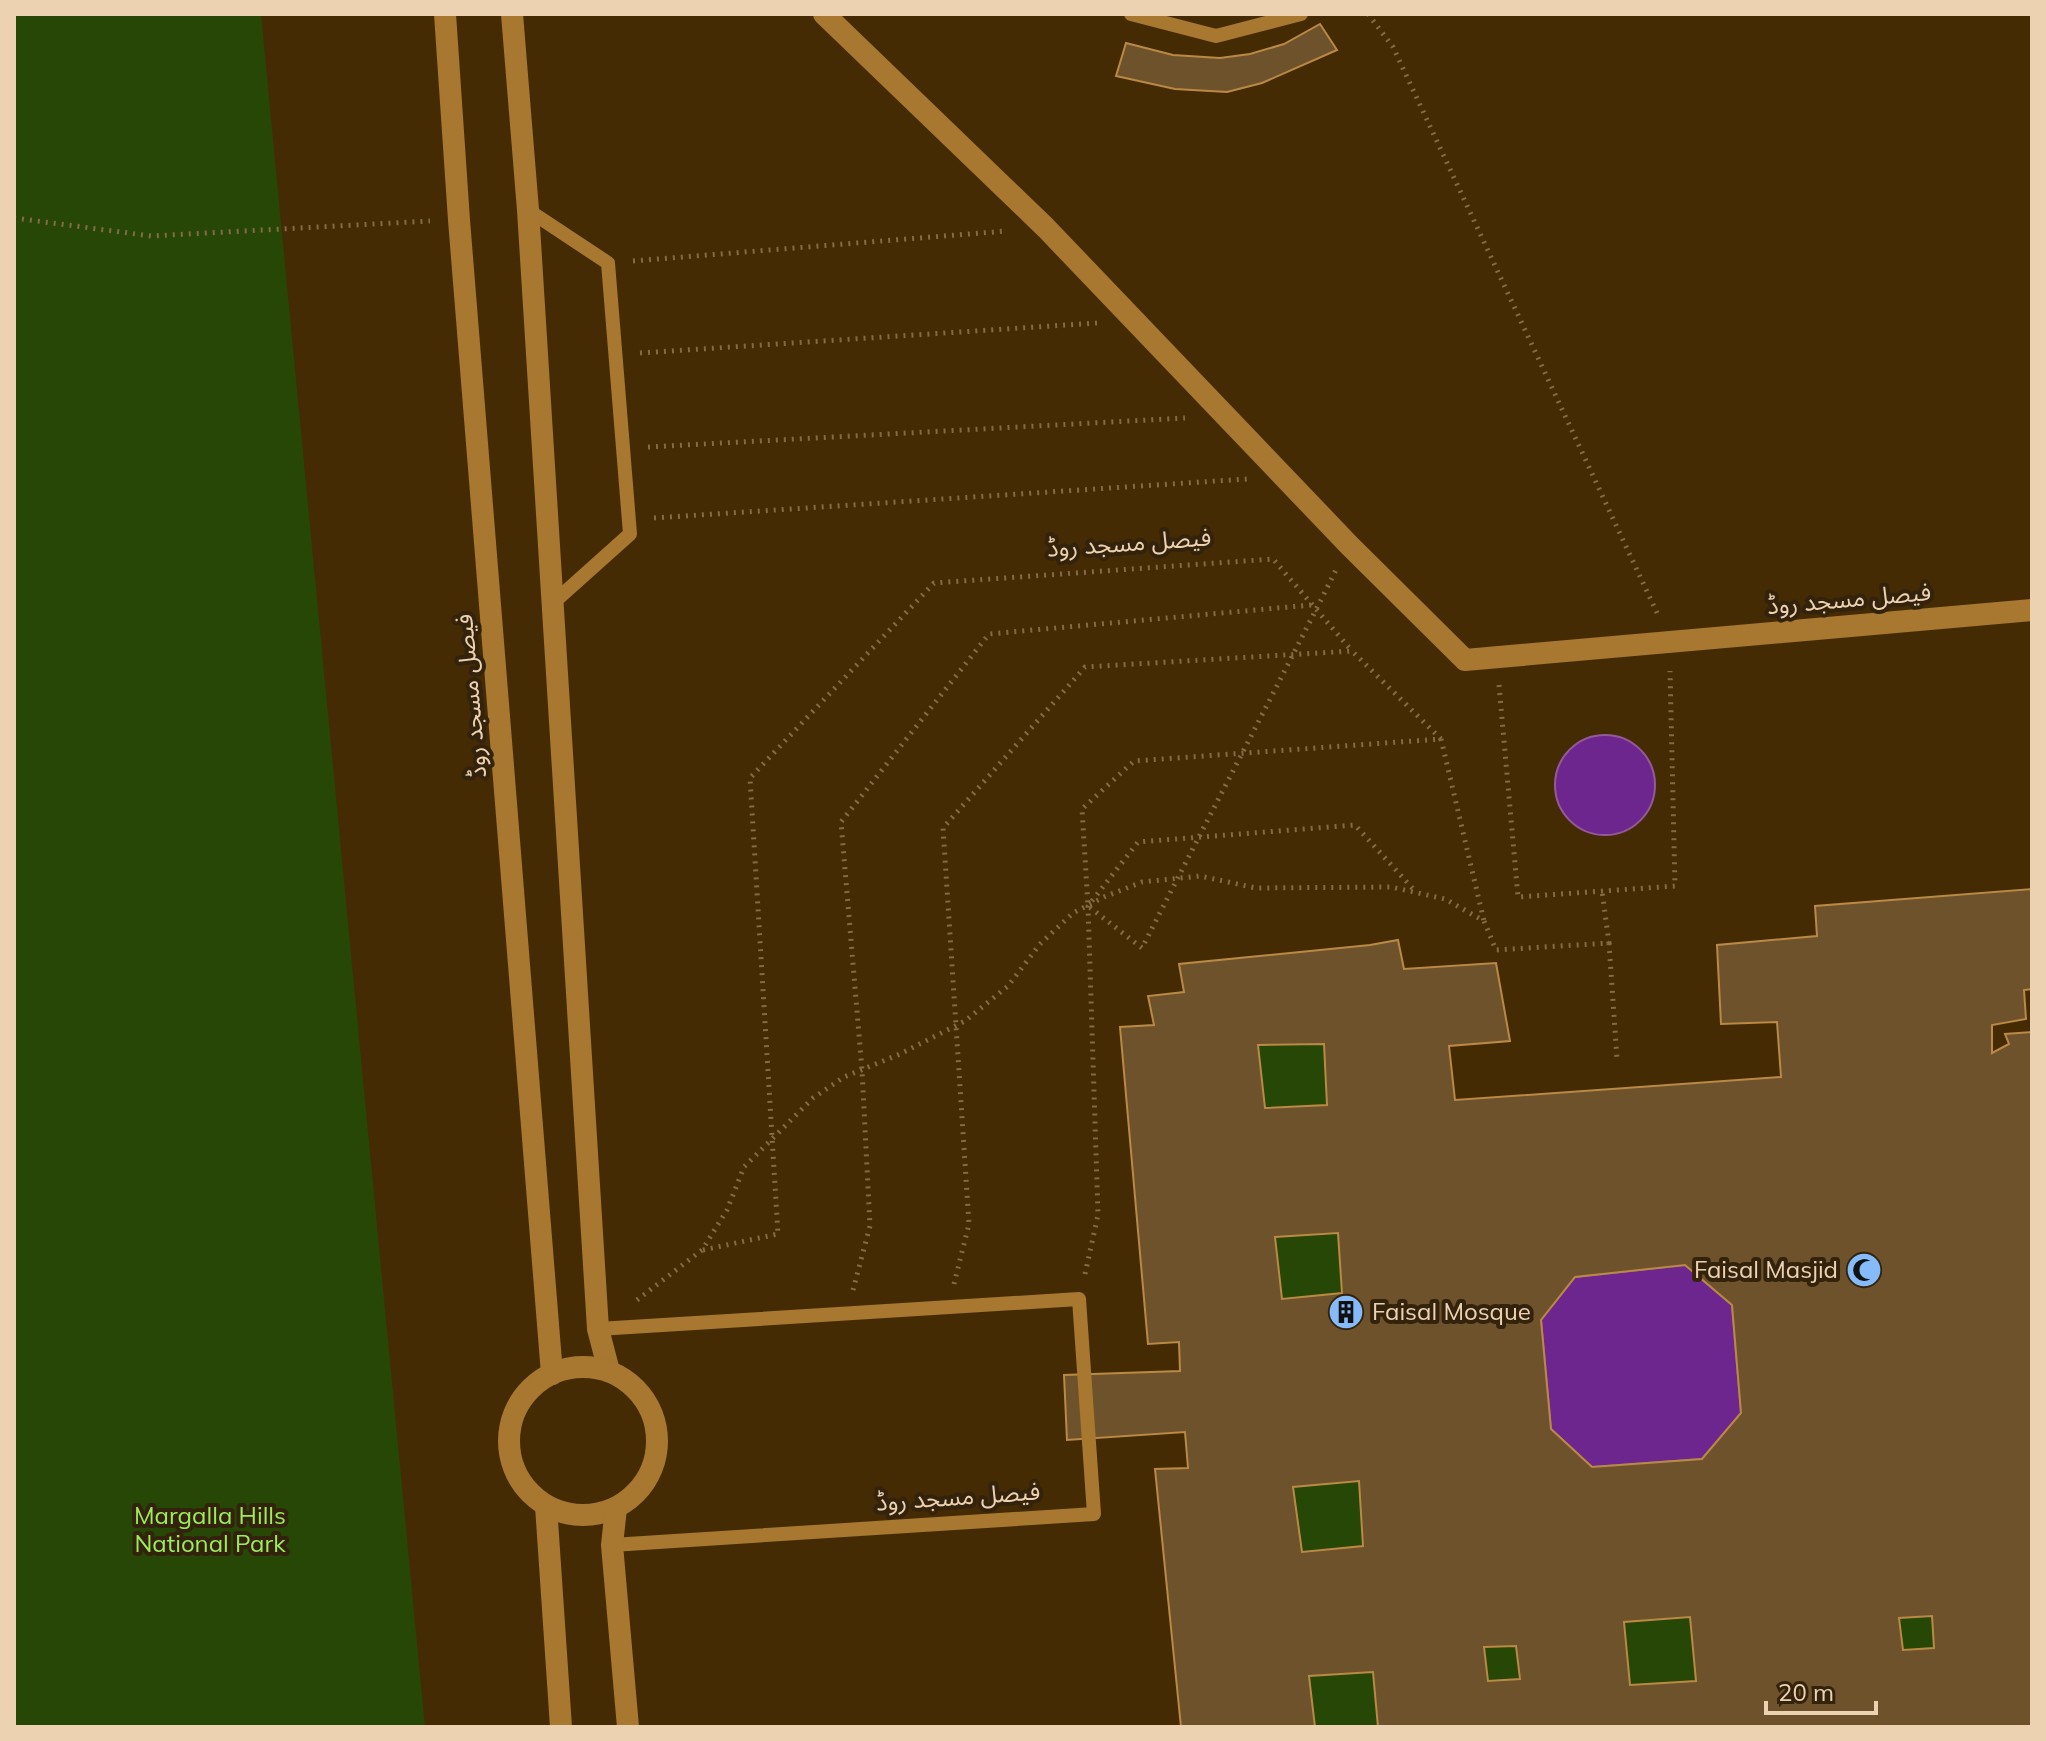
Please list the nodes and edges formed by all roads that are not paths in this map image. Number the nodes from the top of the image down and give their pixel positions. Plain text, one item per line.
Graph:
1 (445, 14) edge
2 (512, 14) edge
3 (824, 14) edge
4 (1131, 14) edge
5 (1301, 14) edge
6 (528, 210) junction
7 (553, 603) junction
8 (2032, 610) edge
9 (598, 1329) junction
10 (609, 1371) junction
11 (552, 1374) junction
12 (546, 1506) junction
13 (616, 1508) junction
14 (612, 1545) junction
15 (561, 1727) edge
16 (628, 1727) edge

1 - 11 street, فیصل مسجد روڈ
2 - 6 street
3 - 8 street, فیصل مسجد روڈ
4 - 5 lane
6 - 7 street
6 - 7 lane
7 - 9 street
9 - 10 street
9 - 14 lane, فیصل مسجد روڈ
10 - 11 street
10 - 13 street
11 - 12 street
12 - 13 street
12 - 15 street
13 - 14 street
14 - 16 street

